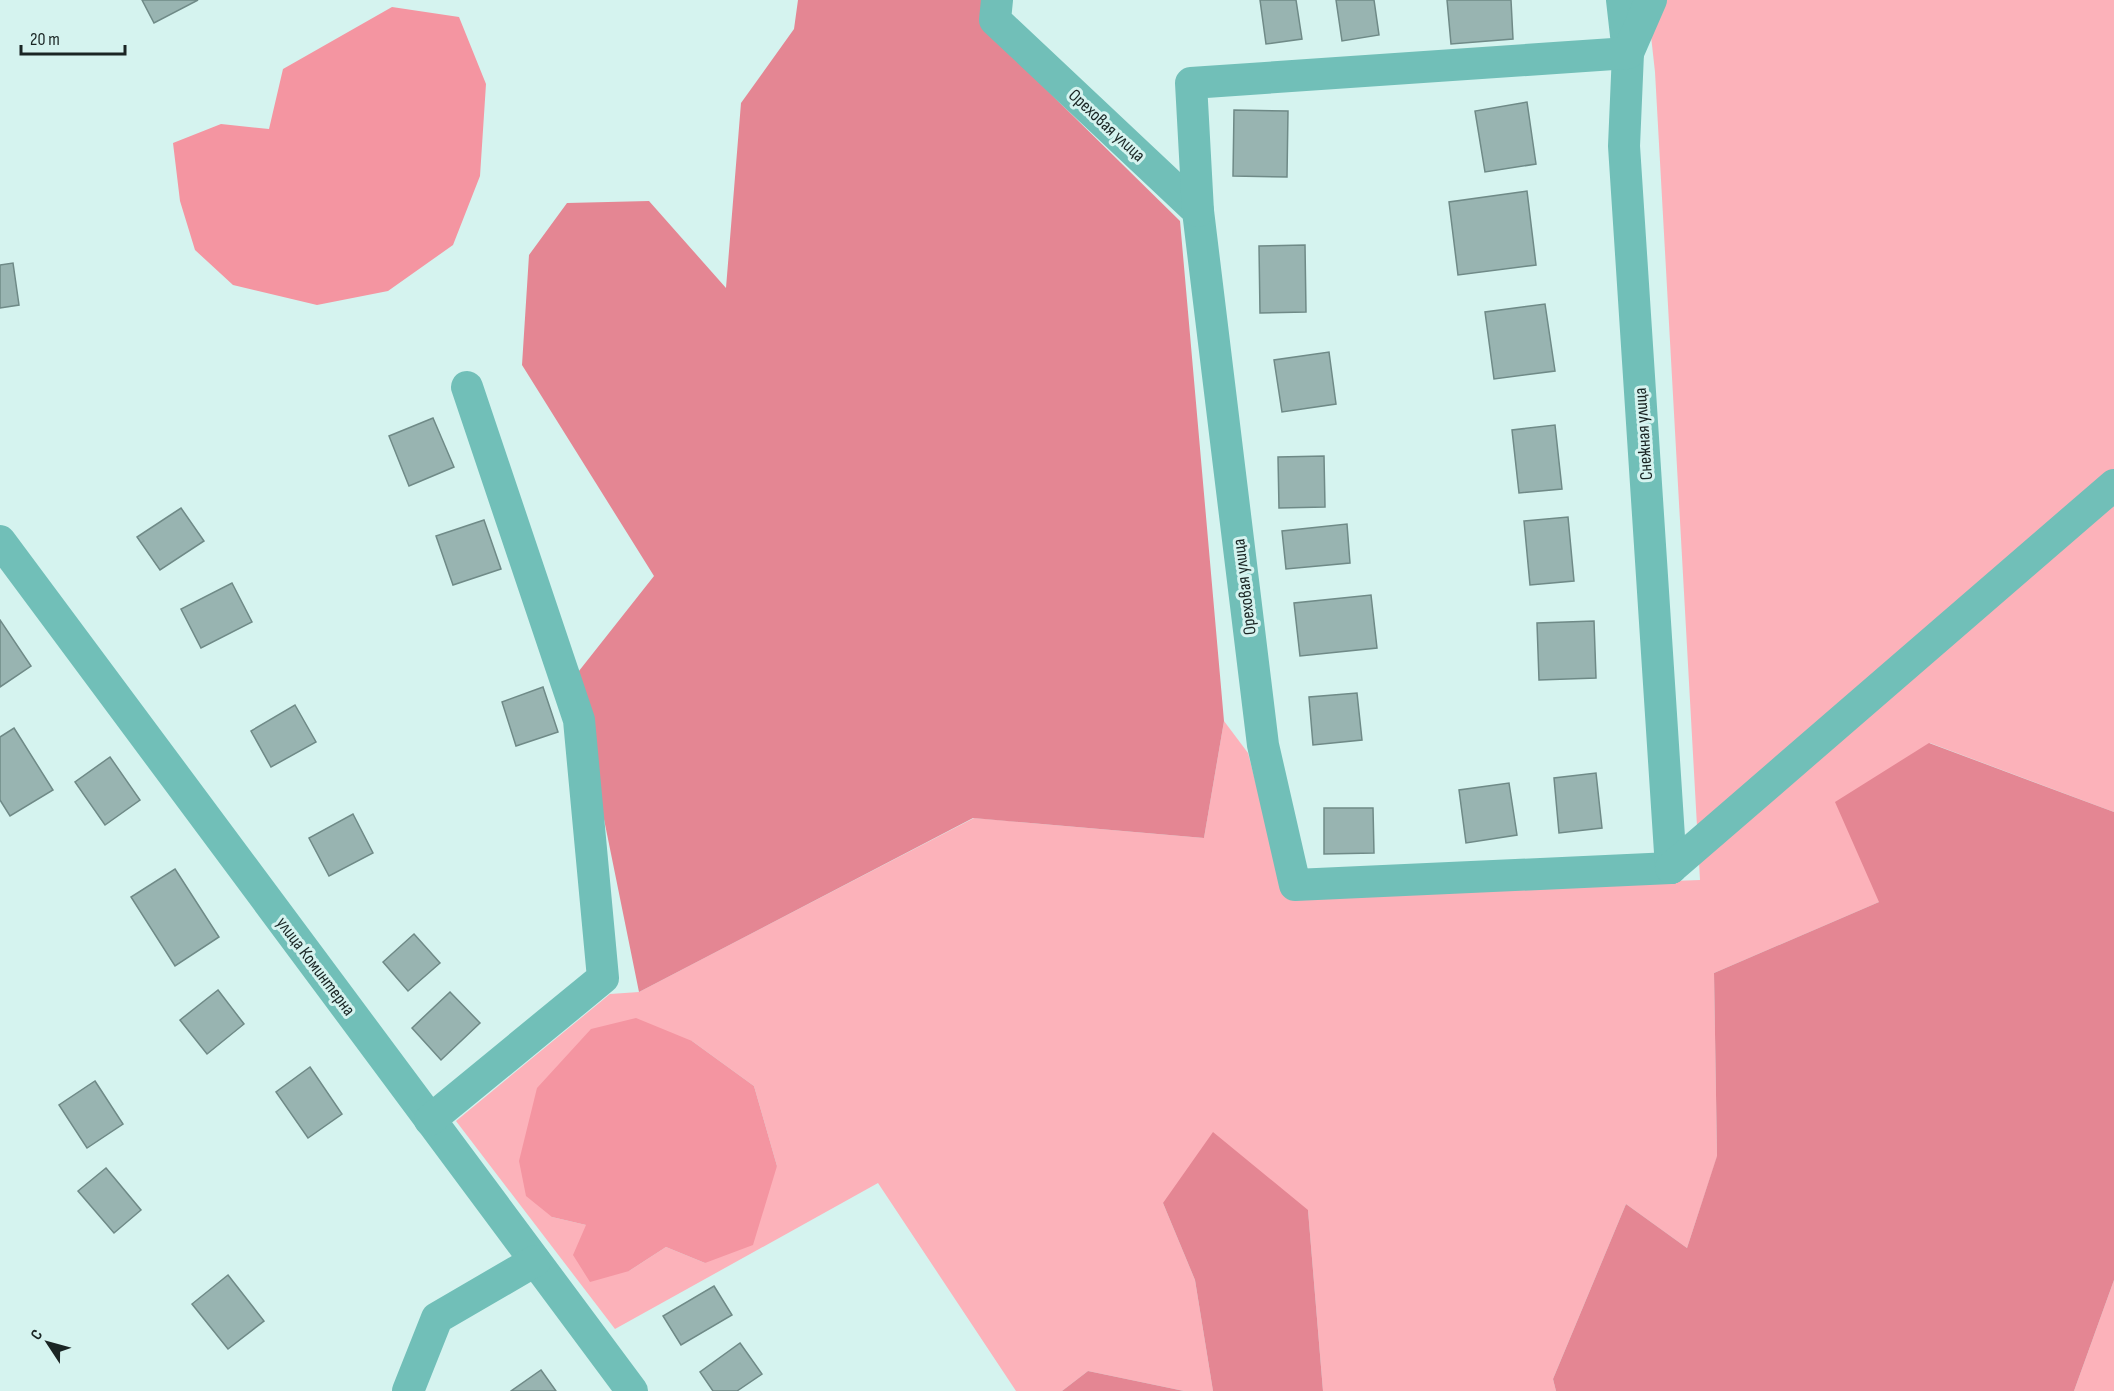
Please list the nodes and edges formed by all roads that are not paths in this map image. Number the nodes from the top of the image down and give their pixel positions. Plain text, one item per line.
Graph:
1 (997, 0) edge
2 (1623, 0) edge
3 (1651, 0) edge
4 (1628, 53) junction
5 (1198, 211) junction
6 (467, 387) dead end
7 (2114, 485) edge
8 (0, 541) edge
9 (1671, 868) junction
10 (430, 1120) junction
11 (535, 1261) junction
12 (408, 1391) edge
13 (632, 1391) edge

1 - 5 street, Ореховая улица
2 - 4 street, Снежная улица
3 - 4 street
4 - 5 street
4 - 9 street, Снежная улица
5 - 9 street, Ореховая улица
6 - 10 street
7 - 9 street
8 - 10 street, улица Коминтерна
10 - 11 street, улица Коминтерна
11 - 12 street
11 - 13 street, улица Коминтерна

